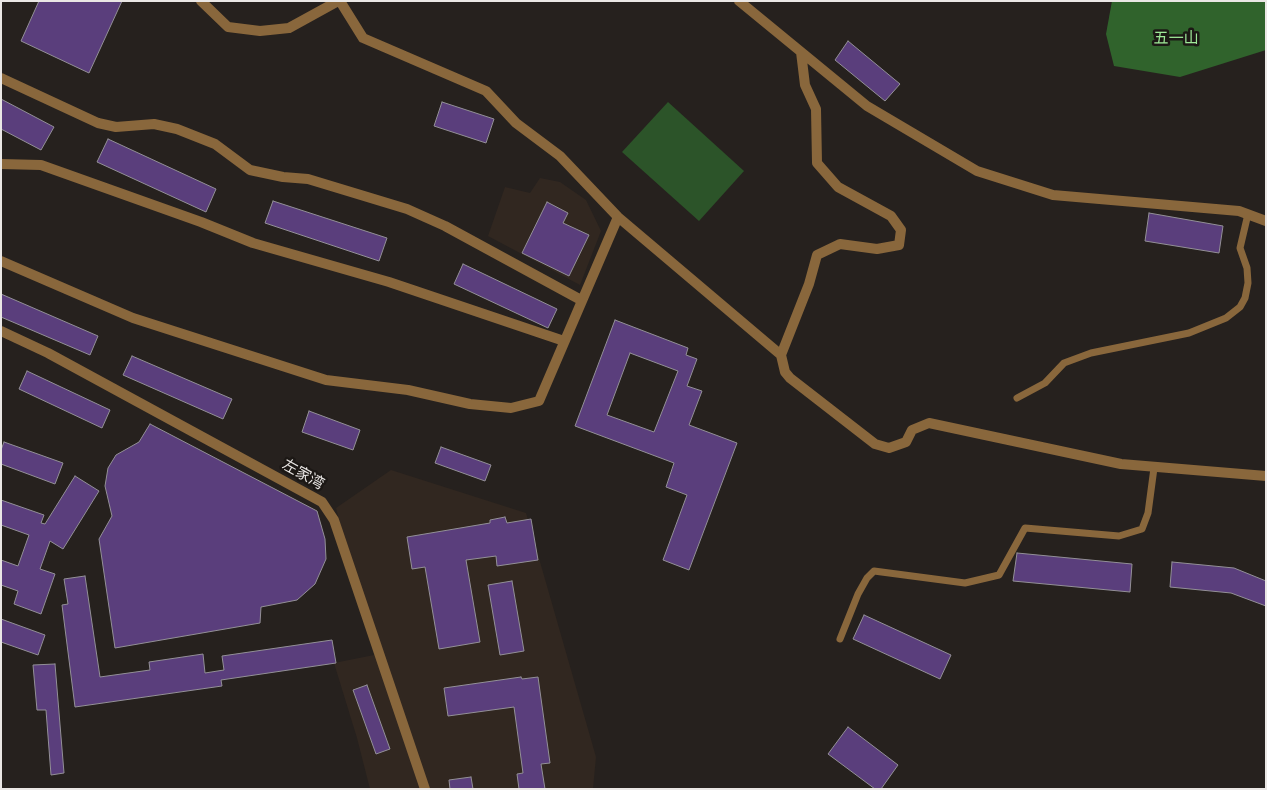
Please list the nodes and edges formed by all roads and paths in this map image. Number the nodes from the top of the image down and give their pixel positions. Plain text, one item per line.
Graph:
1 (201, 1) edge
2 (339, 1) edge
3 (739, 1) edge
4 (801, 52) junction
5 (1, 78) edge
6 (1, 164) edge
7 (1248, 214) junction
8 (618, 217) junction
9 (1266, 221) edge
10 (1, 260) edge
11 (581, 300) junction
12 (1, 331) edge
13 (564, 341) junction
14 (781, 355) junction
15 (1017, 398) dead end
16 (1154, 468) junction
17 (1266, 476) edge
18 (840, 639) dead end
19 (425, 789) edge

1 - 2 street
2 - 8 street
3 - 4 street
4 - 7 street
4 - 14 street
5 - 11 street
6 - 13 street
7 - 9 street
7 - 15 lane
8 - 11 street
8 - 14 street
10 - 13 street
11 - 13 street
12 - 19 street, 左家湾
14 - 16 street
16 - 17 street
16 - 18 lane

